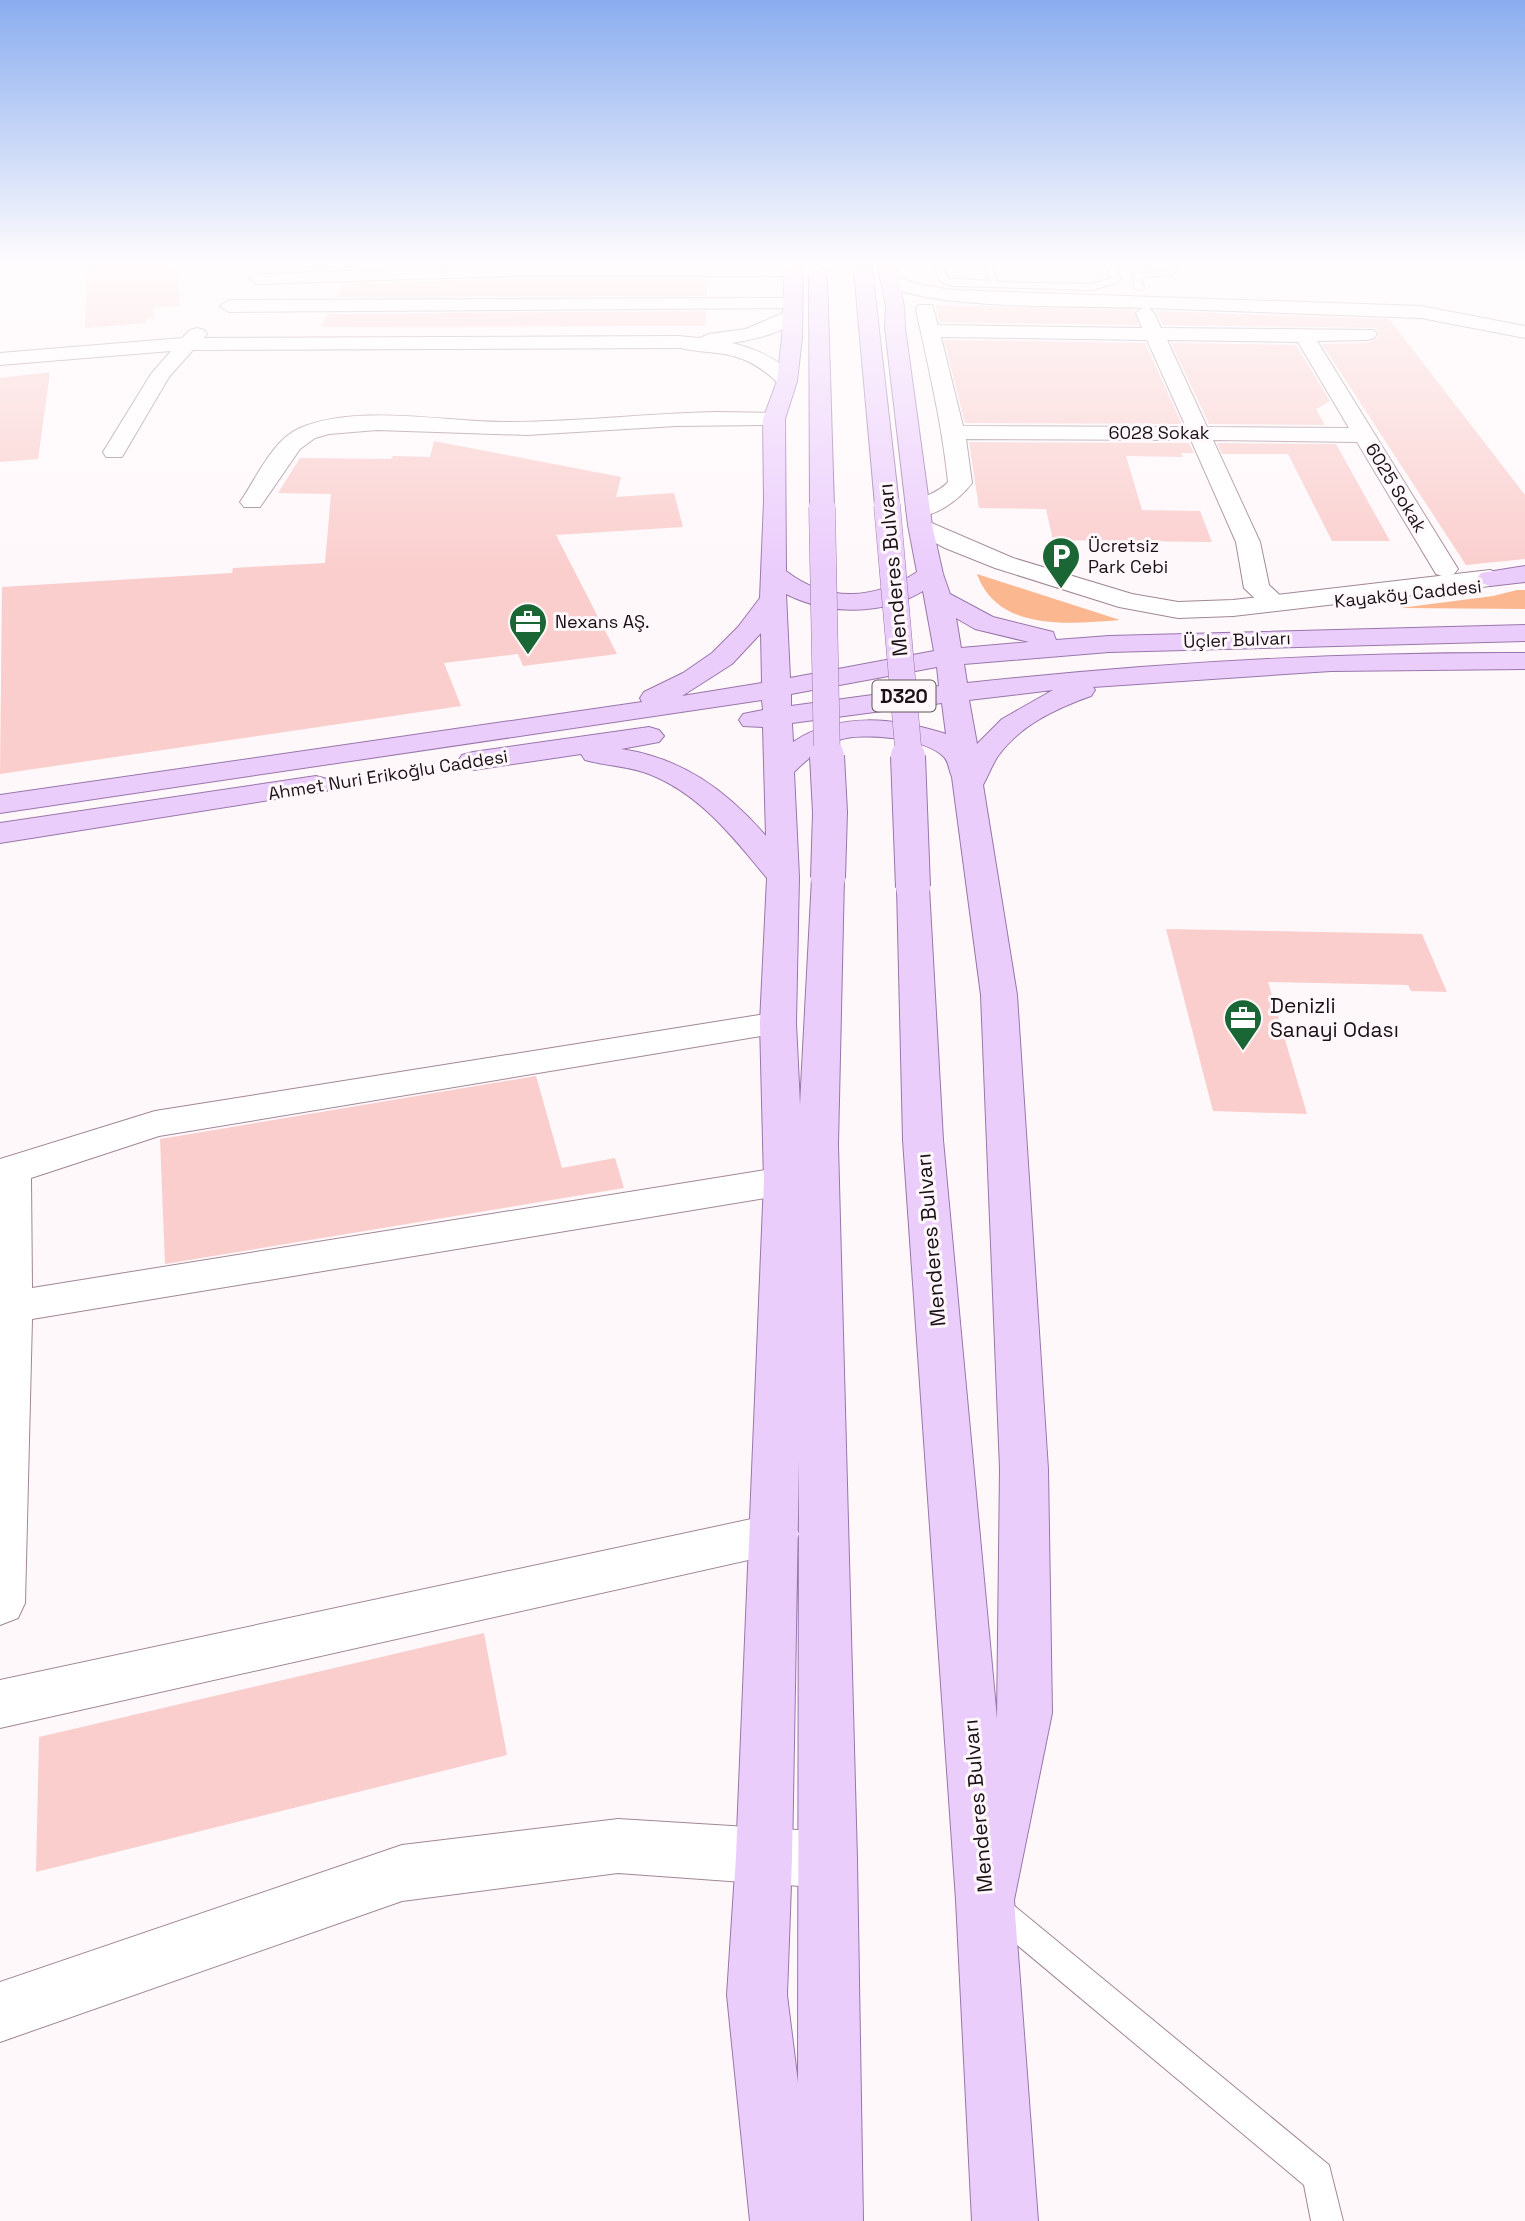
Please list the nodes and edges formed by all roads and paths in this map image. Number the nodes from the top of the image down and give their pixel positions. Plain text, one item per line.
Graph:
1 (170, 364) edge
2 (767, 364) edge
3 (788, 364) edge
4 (820, 364) edge
5 (873, 364) edge
6 (901, 364) edge
7 (937, 364) edge
8 (1166, 364) edge
9 (1320, 364) edge
10 (787, 381) junction
11 (774, 419) junction
12 (954, 432) junction
13 (1198, 433) junction
14 (1363, 435) junction
15 (114, 452) dead end
16 (252, 502) dead end
17 (919, 518) junction
18 (1445, 569) dead end
19 (1525, 574) edge
20 (1494, 581) junction
21 (1525, 583) edge
22 (773, 586) junction
23 (935, 586) junction
24 (1274, 602) junction
25 (1525, 633) edge
26 (1108, 644) junction
27 (1525, 661) edge
28 (952, 674) junction
29 (1129, 676) junction
30 (776, 704) junction
31 (602, 716) junction
32 (538, 753) junction
33 (778, 771) junction
34 (969, 784) junction
35 (0, 804) edge
36 (0, 833) edge
37 (805, 877) junction
38 (778, 1023) junction
39 (784, 1181) junction
40 (11, 1307) junction
41 (775, 1534) junction
42 (0, 1603) edge
43 (0, 1704) edge
44 (764, 1857) junction
45 (829, 1860) junction
46 (985, 1900) junction
47 (0, 2012) edge
48 (783, 2221) edge
49 (830, 2221) edge
50 (1005, 2221) edge
51 (1326, 2221) edge

1 - 15 street
2 - 10 street
3 - 10 main road
4 - 37 main road, bridge
5 - 46 main road, Menderes Bulvarı / D320, bridge
6 - 17 main road
7 - 12 street
8 - 13 street
9 - 14 street, 6025 Sokak
10 - 11 main road
11 - 16 street
11 - 22 main road
12 - 13 street, 6028 Sokak
12 - 17 street
13 - 14 street, 6028 Sokak
13 - 24 street
14 - 18 street, 6025 Sokak
17 - 23 main road
17 - 24 street, Kayaköy Caddesi
19 - 20 main road
20 - 21 main road
20 - 24 street, Kayaköy Caddesi
22 - 23 main road
22 - 30 main road
22 - 31 main road
23 - 26 main road
23 - 28 main road
25 - 26 main road, Üçler Bulvarı
26 - 28 main road, Üçler Bulvarı
27 - 29 main road, Üçler Bulvarı
28 - 29 main road, Üçler Bulvarı
28 - 30 main road
28 - 34 main road
29 - 34 main road
30 - 31 main road, Ahmet Nuri Erikoğlu Caddesi
30 - 32 main road, Ahmet Nuri Erikoğlu Caddesi
30 - 33 main road
31 - 35 main road, Ahmet Nuri Erikoğlu Caddesi
32 - 36 main road, Ahmet Nuri Erikoğlu Caddesi
32 - 37 main road
33 - 34 main road
33 - 37 main road
34 - 46 main road
37 - 38 main road
37 - 45 main road
38 - 39 main road
38 - 40 street
39 - 40 street
39 - 41 main road
40 - 42 street
41 - 43 street
41 - 44 main road
44 - 45 street
44 - 47 street
44 - 48 main road
45 - 49 main road
46 - 50 main road, Menderes Bulvarı
46 - 51 lane

